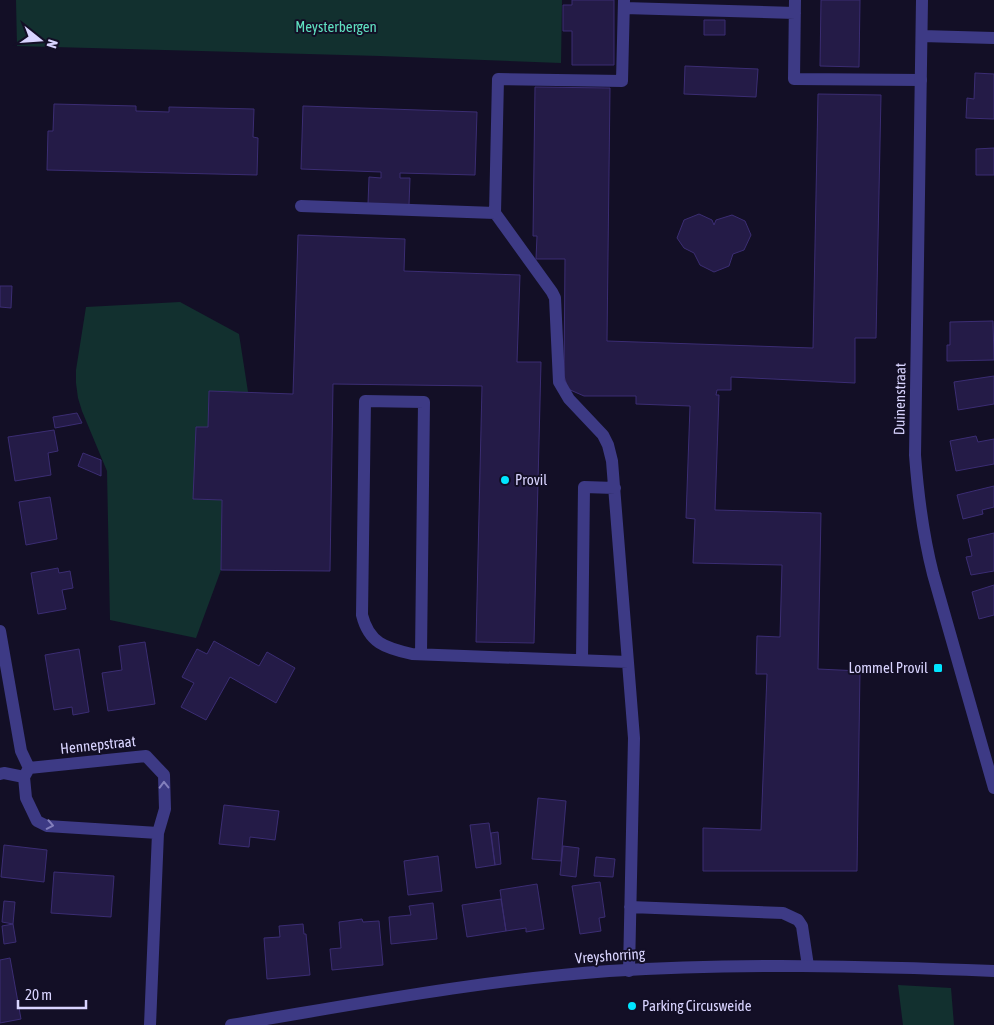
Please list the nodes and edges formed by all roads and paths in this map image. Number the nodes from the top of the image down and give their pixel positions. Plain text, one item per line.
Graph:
1 (795, 0) edge
2 (922, 0) edge
3 (624, 4) edge
4 (795, 13) junction
5 (922, 36) junction
6 (994, 38) edge
7 (921, 80) junction
8 (301, 206) dead end
9 (495, 213) junction
10 (615, 488) junction
11 (0, 631) edge
12 (421, 654) junction
13 (582, 660) junction
14 (628, 662) junction
15 (26, 773) junction
16 (0, 774) edge
17 (994, 788) edge
18 (158, 833) junction
19 (630, 907) junction
20 (808, 966) junction
21 (629, 971) junction
22 (994, 971) edge
23 (150, 1025) edge
24 (231, 1025) edge

1 - 4 street
2 - 5 street, Duinenstraat
3 - 4 street
3 - 9 street
4 - 7 street
5 - 6 street
5 - 7 street, Duinenstraat
7 - 17 street, Duinenstraat
8 - 9 street
9 - 10 street
10 - 13 street
10 - 14 street
11 - 15 street
12 - 12 street
12 - 13 street
13 - 14 street
14 - 19 street
15 - 16 street
15 -> 18 street
18 -> 15 street, Hennepstraat
18 - 23 street, Hennepstraat
19 - 20 street
19 - 21 street
20 - 21 street, Vreyshorring
20 - 22 street, Vreyshorring
21 - 24 street, Vreyshorring

